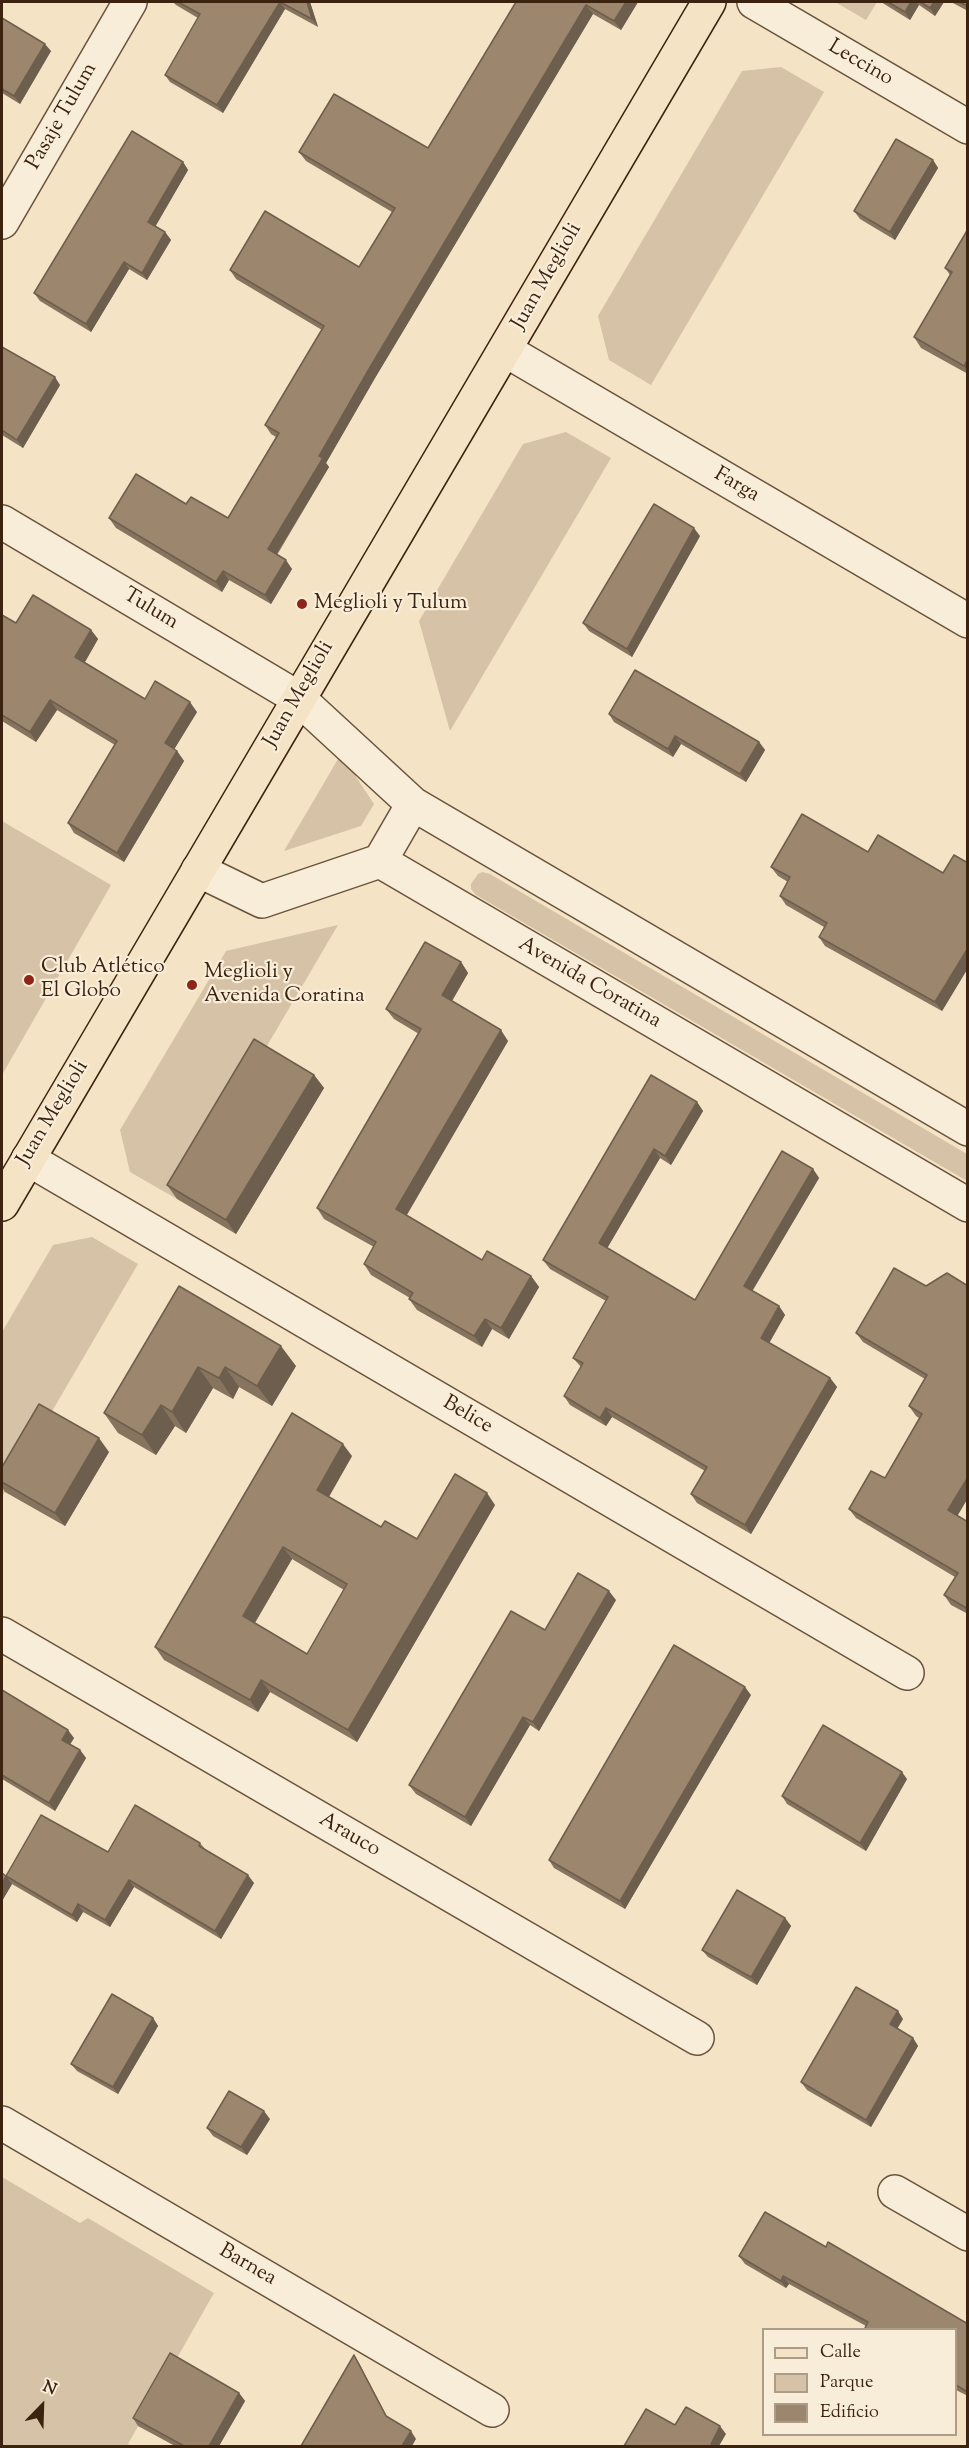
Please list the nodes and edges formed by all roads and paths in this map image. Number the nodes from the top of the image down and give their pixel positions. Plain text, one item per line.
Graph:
1 (710, 2) edge
2 (754, 2) edge
3 (120, 5) edge
4 (968, 127) edge
5 (2, 222) edge
6 (505, 350) junction
7 (2, 522) edge
8 (968, 621) edge
9 (298, 698) junction
10 (413, 804) junction
11 (380, 861) junction
12 (198, 870) junction
13 (968, 1129) edge
14 (28, 1159) junction
15 (2, 1204) edge
16 (968, 1205) edge
17 (2, 1634) edge
18 (907, 1673) dead end
19 (698, 2038) dead end
20 (2, 2123) edge
21 (895, 2192) dead end
22 (968, 2234) edge
23 (492, 2410) dead end

1 - 6 main road, Juan Meglioli
2 - 4 street, Leccino
3 - 5 street, Pasaje Tulum
6 - 8 street, Farga
6 - 9 main road, Juan Meglioli
7 - 9 street, Tulum
9 - 10 street
9 - 12 main road, Juan Meglioli
10 - 11 street
10 - 13 street
11 - 12 street
11 - 16 street, Avenida Coratina
12 - 14 main road, Juan Meglioli
14 - 15 main road, Juan Meglioli
14 - 18 street, Belice
17 - 19 street, Arauco
20 - 23 street, Barnea
21 - 22 street

